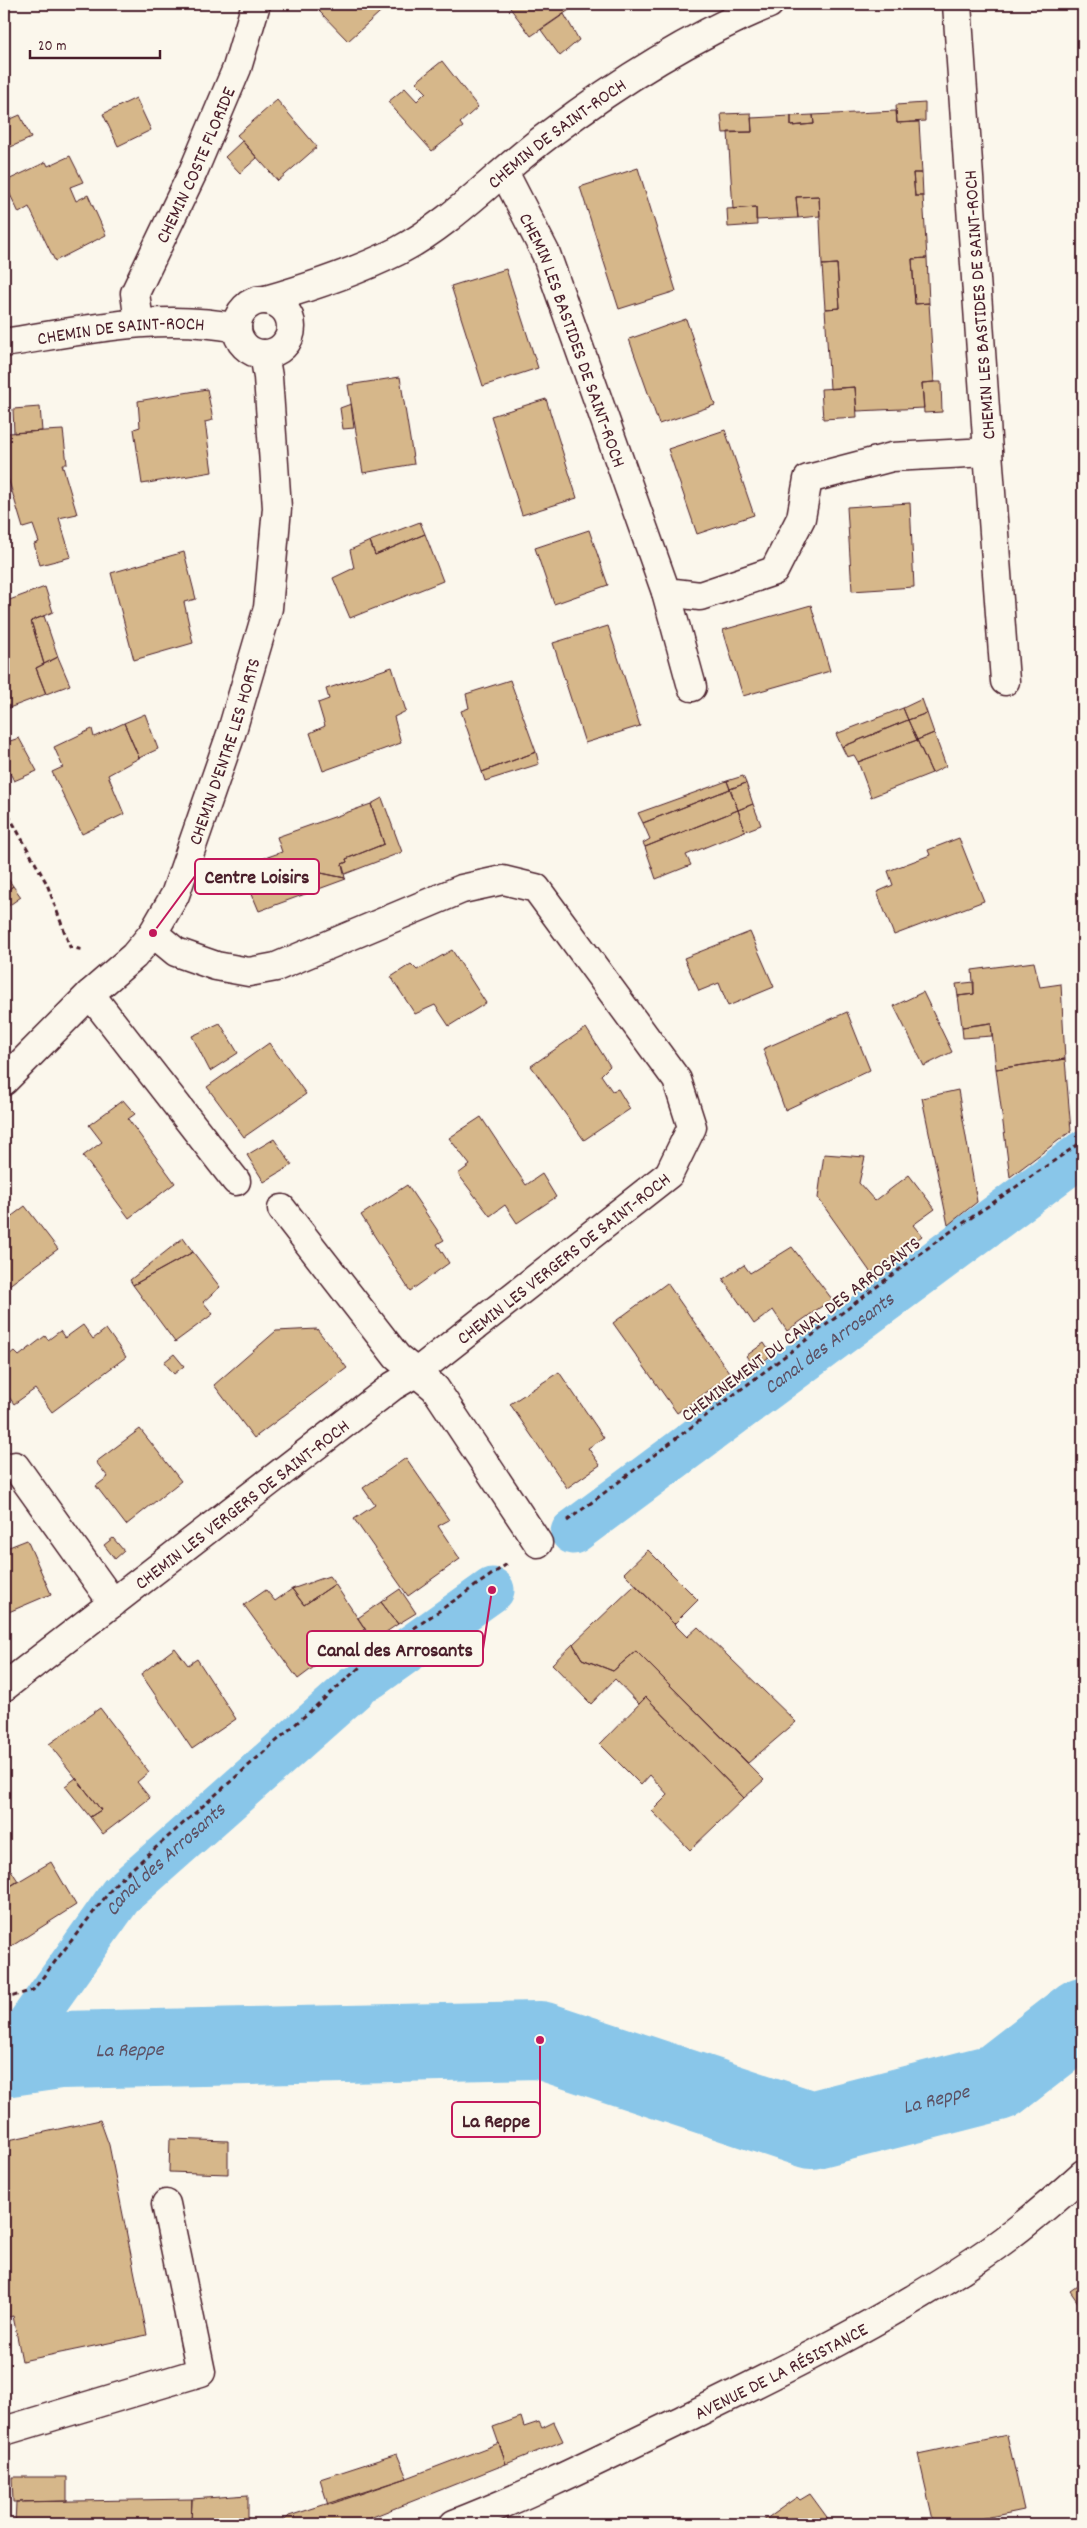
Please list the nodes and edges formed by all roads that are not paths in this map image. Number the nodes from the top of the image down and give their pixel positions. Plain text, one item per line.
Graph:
1 (256, 4) edge
2 (769, 4) edge
3 (957, 4) edge
4 (504, 172) junction
5 (351, 272) junction
6 (266, 300) junction
7 (139, 322) junction
8 (291, 323) junction
9 (237, 328) junction
10 (4, 344) edge
11 (264, 354) junction
12 (988, 452) junction
13 (666, 592) junction
14 (1005, 681) dead end
15 (692, 687) dead end
16 (153, 933) junction
17 (90, 994) junction
18 (4, 1081) edge
19 (236, 1181) dead end
20 (282, 1209) dead end
21 (417, 1372) junction
22 (15, 1466) dead end
23 (538, 1543) road end
24 (113, 1603) junction
25 (4, 1687) edge
26 (1083, 2174) edge
27 (166, 2204) dead end
28 (4, 2431) edge
29 (454, 2524) edge

1 - 7 street, CHEMIN COSTE FLORIDE
2 - 4 street, CHEMIN DE SAINT-ROCH
3 - 12 street, CHEMIN LES BASTIDES DE SAINT-ROCH
4 - 5 street, CHEMIN DE SAINT-ROCH
4 - 13 street, CHEMIN LES BASTIDES DE SAINT-ROCH
5 - 6 street, CHEMIN DE SAINT-ROCH
5 - 8 street, CHEMIN DE SAINT-ROCH
6 - 8 street
6 - 9 street
7 - 9 street, CHEMIN DE SAINT-ROCH
7 - 10 street, CHEMIN DE SAINT-ROCH
8 - 11 street
9 - 11 street
11 - 16 street, CHEMIN D'ENTRE LES HORTS
12 - 13 street, CHEMIN LES BASTIDES DE SAINT-ROCH
12 - 14 street
13 - 15 street
16 - 17 street, CHEMIN D'ENTRE LES HORTS
16 - 21 street, CHEMIN LES VERGERS DE SAINT-ROCH
17 - 18 street, CHEMIN D'ENTRE LES HORTS
17 - 19 street
20 - 21 street
21 - 23 street
21 - 24 street, CHEMIN LES VERGERS DE SAINT-ROCH
22 - 24 street
24 - 25 street, CHEMIN LES VERGERS DE SAINT-ROCH
26 - 29 street, AVENUE DE LA RÉSISTANCE
27 - 28 street

